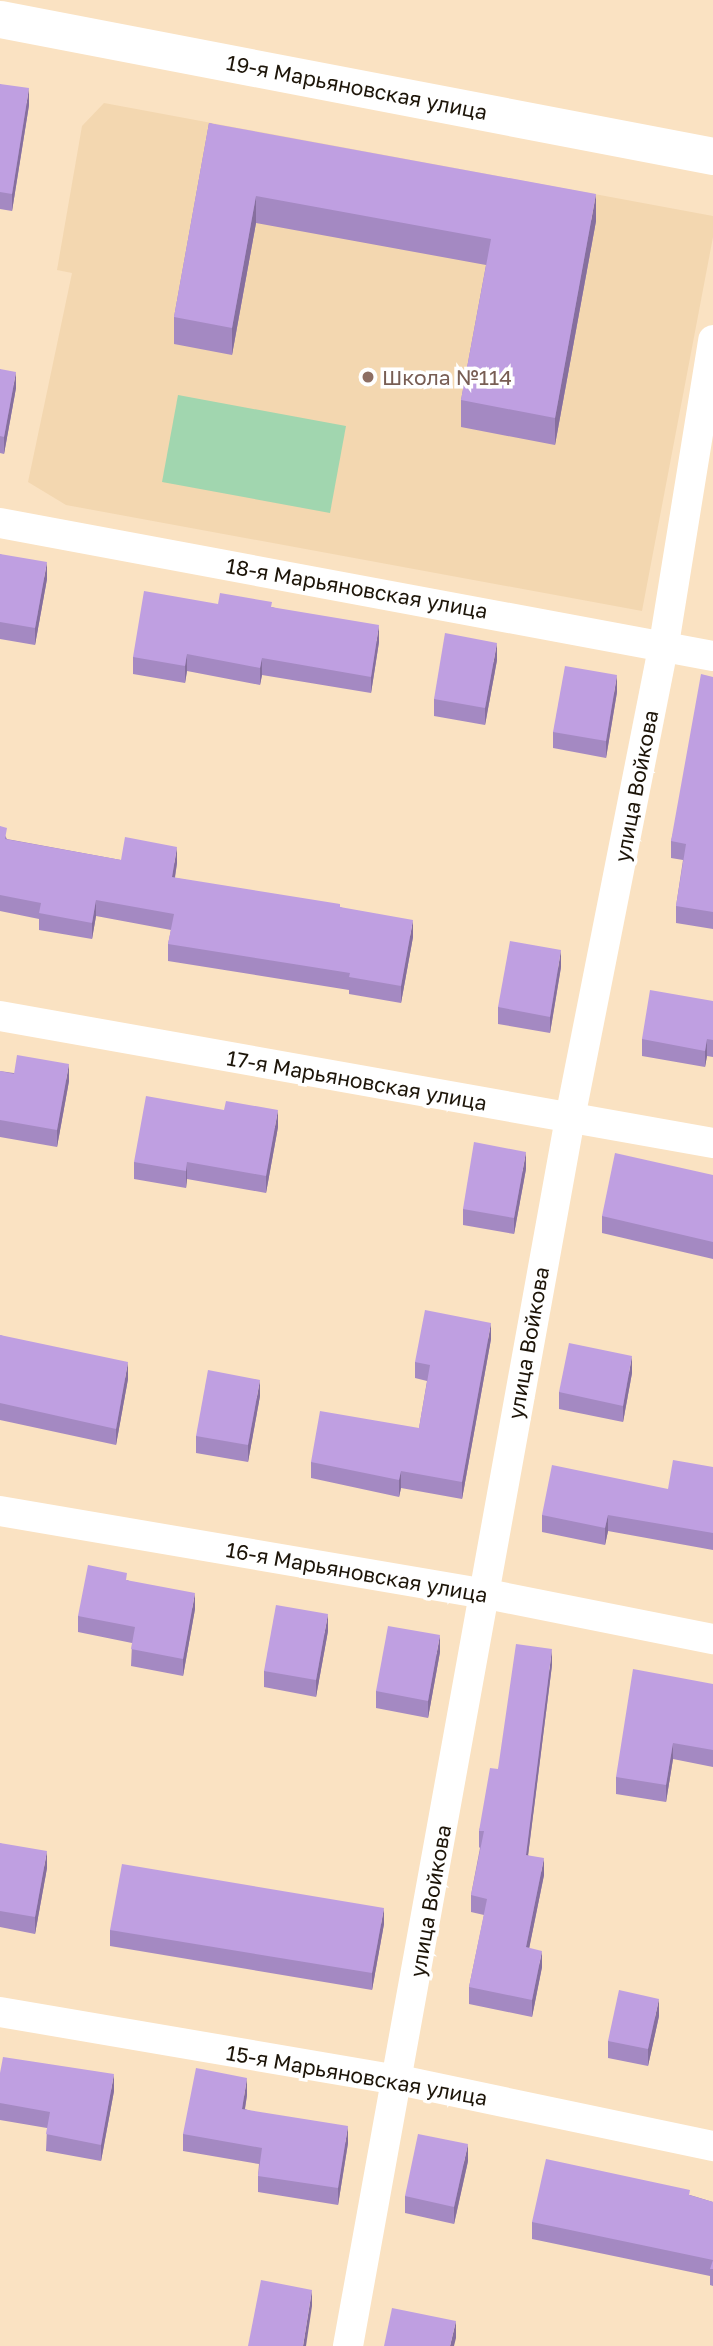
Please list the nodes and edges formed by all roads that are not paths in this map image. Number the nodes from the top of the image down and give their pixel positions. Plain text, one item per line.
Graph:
1 (0, 19) edge
2 (713, 156) edge
3 (713, 340) edge
4 (0, 523) edge
5 (664, 645) junction
6 (713, 656) edge
7 (0, 1016) edge
8 (570, 1118) junction
9 (713, 1143) edge
10 (0, 1511) edge
11 (482, 1593) junction
12 (713, 1639) edge
13 (0, 2012) edge
14 (399, 2080) junction
15 (713, 2146) edge
16 (348, 2346) edge

1 - 2 street, 19-я Марьяновская улица
3 - 5 street, улица Войкова
4 - 5 street, 18-я Марьяновская улица
5 - 6 street, 18-я Марьяновская улица
5 - 8 street, улица Войкова
7 - 8 street, 17-я Марьяновская улица
8 - 9 street, 17-я Марьяновская улица
8 - 11 street, улица Войкова
10 - 11 street, 16-я Марьяновская улица
11 - 12 street, 16-я Марьяновская улица
11 - 14 street, улица Войкова
13 - 14 street, 15-я Марьяновская улица
14 - 15 street, 15-я Марьяновская улица
14 - 16 street, улица Войкова

